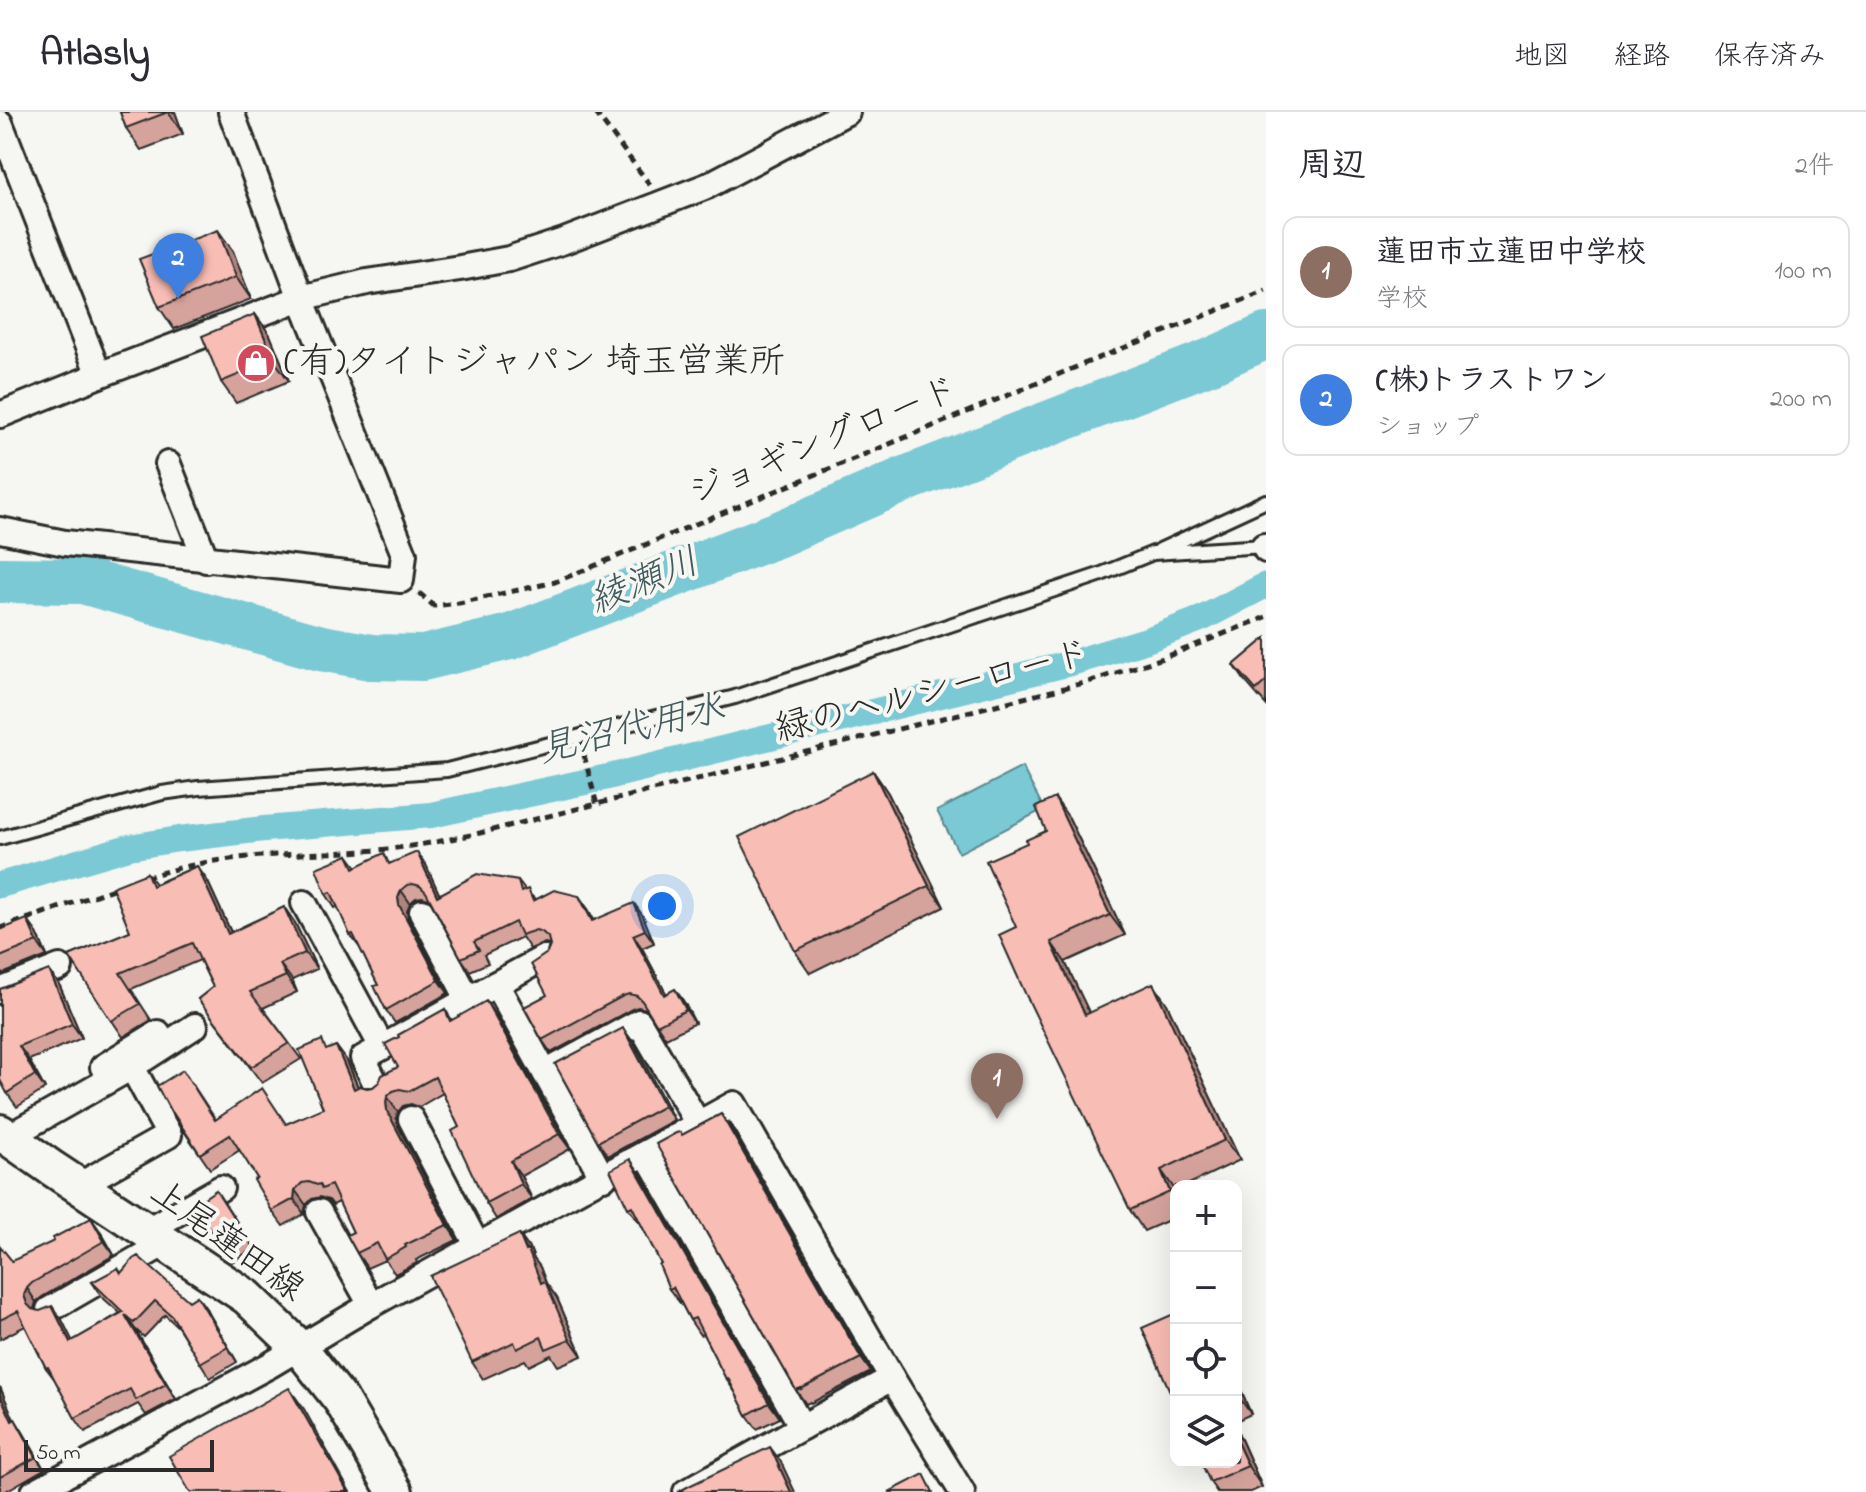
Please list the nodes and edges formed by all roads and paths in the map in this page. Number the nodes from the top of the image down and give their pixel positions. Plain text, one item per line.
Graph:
1 (231, 112) edge
2 (595, 112) edge
3 (847, 112) edge
4 (0, 123) edge
5 (664, 204) junction
6 (1266, 291) edge
7 (301, 298) junction
8 (99, 375) junction
9 (0, 415) edge
10 (168, 464) dead end
11 (1266, 501) edge
12 (0, 530) edge
13 (1265, 547) edge
14 (1153, 553) junction
15 (206, 560) junction
16 (401, 580) junction
17 (1266, 617) edge
18 (584, 758) dead end
19 (597, 802) junction
20 (0, 838) edge
21 (139, 880) edge
22 (126, 885) edge
23 (304, 903) dead end
24 (422, 912) dead end
25 (0, 928) edge
26 (544, 958) edge
27 (60, 967) dead end
28 (496, 984) junction
29 (0, 991) edge
30 (468, 999) junction
31 (195, 1026) dead end
32 (158, 1033) dead end
33 (382, 1047) junction
34 (132, 1067) junction
35 (545, 1073) junction
36 (378, 1088) edge
37 (411, 1119) dead end
38 (698, 1124) junction
39 (3, 1132) edge
40 (646, 1153) junction
41 (603, 1178) junction
42 (78, 1186) junction
43 (221, 1188) dead end
44 (319, 1212) dead end
45 (156, 1237) junction
46 (478, 1247) junction
47 (371, 1305) junction
48 (49, 1310) edge
49 (299, 1347) junction
50 (892, 1378) junction
51 (802, 1427) junction
52 (34, 1492) edge
53 (395, 1492) edge
54 (686, 1492) edge
55 (962, 1492) edge

1 - 7 street
2 - 5 path
3 - 5 street
4 - 8 street
5 - 7 street
6 - 16 path, ジョギングロード
7 - 8 street
7 - 16 street
8 - 9 street
10 - 15 street
11 - 14 lane
12 - 15 street
13 - 14 lane
14 - 20 lane
15 - 16 street
17 - 19 path, 緑のヘルシーロード
18 - 19 path
19 - 21 path, 緑のヘルシーロード
22 - 25 path
23 - 33 street
24 - 30 street
26 - 28 street
27 - 29 street
28 - 30 street
28 - 35 street
30 - 33 street
31 - 34 street
32 - 39 street
33 - 36 street
34 - 39 street
34 - 42 street
35 - 38 street
35 - 41 street
37 - 46 street
38 - 40 street
38 - 50 street
39 - 42 main road, 上尾蓮田線
40 - 41 street
40 - 51 street
41 - 46 street
42 - 45 main road, 上尾蓮田線
43 - 45 street
44 - 47 street
45 - 48 street
45 - 49 main road, 上尾蓮田線
46 - 47 street
47 - 49 street
49 - 52 street
49 - 53 main road, 上尾蓮田線
50 - 51 street
50 - 55 street
51 - 54 street

